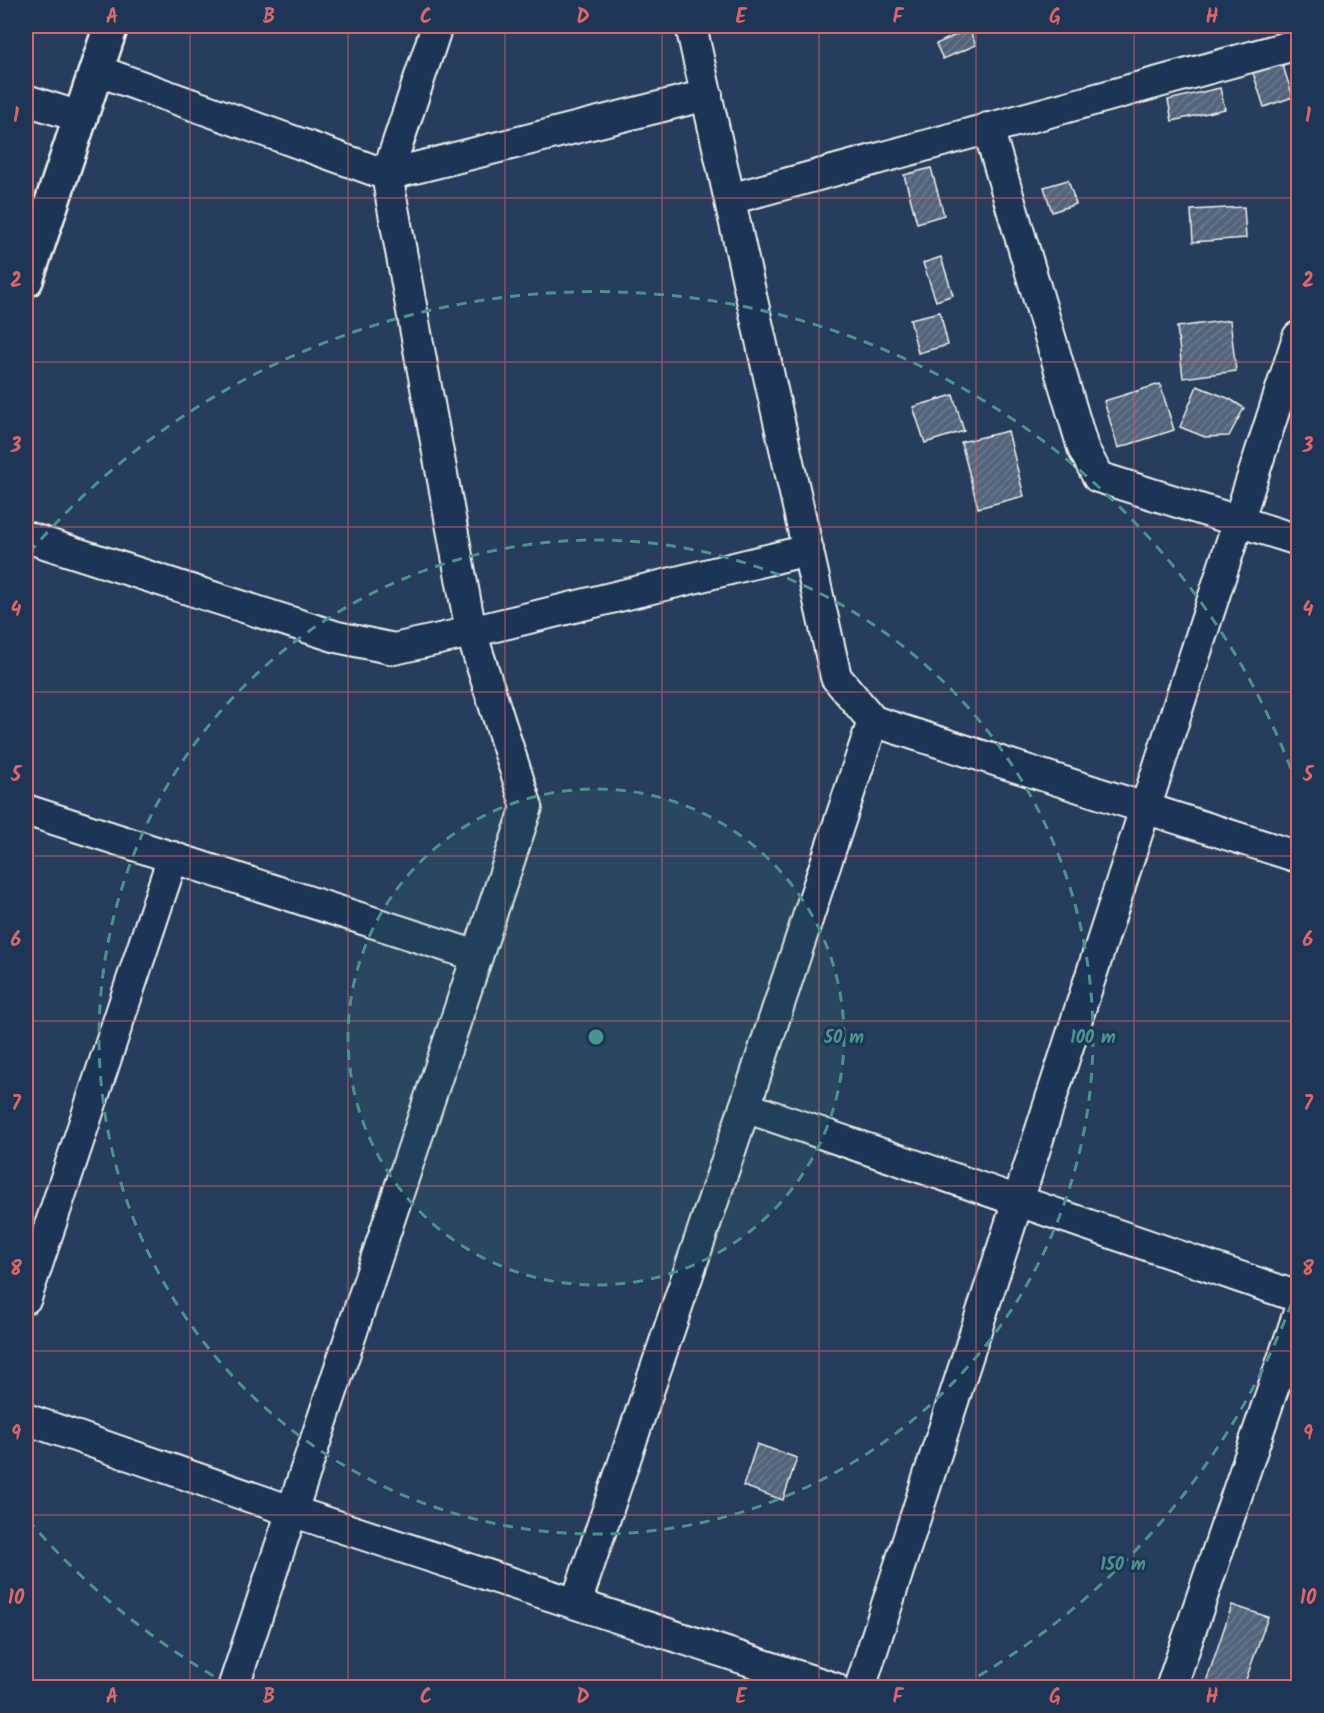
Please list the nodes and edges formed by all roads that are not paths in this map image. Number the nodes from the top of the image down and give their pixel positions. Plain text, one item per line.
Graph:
1 (111, 26) edge
2 (437, 26) edge
3 (691, 26) edge
4 (1299, 44) edge
5 (96, 70) junction
6 (707, 96) junction
7 (26, 100) edge
8 (80, 117) junction
9 (988, 128) junction
10 (387, 175) junction
11 (730, 199) junction
12 (26, 280) edge
13 (1299, 337) edge
14 (1238, 520) junction
15 (26, 537) edge
16 (1299, 540) edge
17 (808, 550) junction
18 (471, 632) junction
19 (873, 721) junction
20 (1145, 808) junction
21 (26, 810) edge
22 (173, 857) junction
23 (1299, 857) edge
24 (477, 956) junction
25 (745, 1107) junction
26 (1018, 1201) junction
27 (1299, 1297) edge
28 (26, 1299) edge
29 (1299, 1315) edge
30 (26, 1419) edge
31 (291, 1511) junction
32 (576, 1603) junction
33 (233, 1688) edge
34 (834, 1688) edge
35 (860, 1688) edge
36 (1171, 1688) edge

1 - 5 main road
2 - 10 street
3 - 6 street
4 - 9 street
5 - 8 main road
5 - 10 street
6 - 10 street
6 - 11 street
7 - 8 street
8 - 12 main road
9 - 11 street
9 - 14 street
10 - 18 street
11 - 17 street
13 - 14 street
14 - 16 street
14 - 20 street
15 - 18 street
17 - 18 street
17 - 19 street
18 - 24 street
19 - 20 street
19 - 25 street
20 - 23 street
20 - 26 street
21 - 22 street
22 - 24 street
22 - 28 street
24 - 31 street
25 - 26 street
25 - 32 street
26 - 27 street
26 - 35 street
29 - 36 street
30 - 31 street
31 - 32 street
31 - 33 street
32 - 34 street

